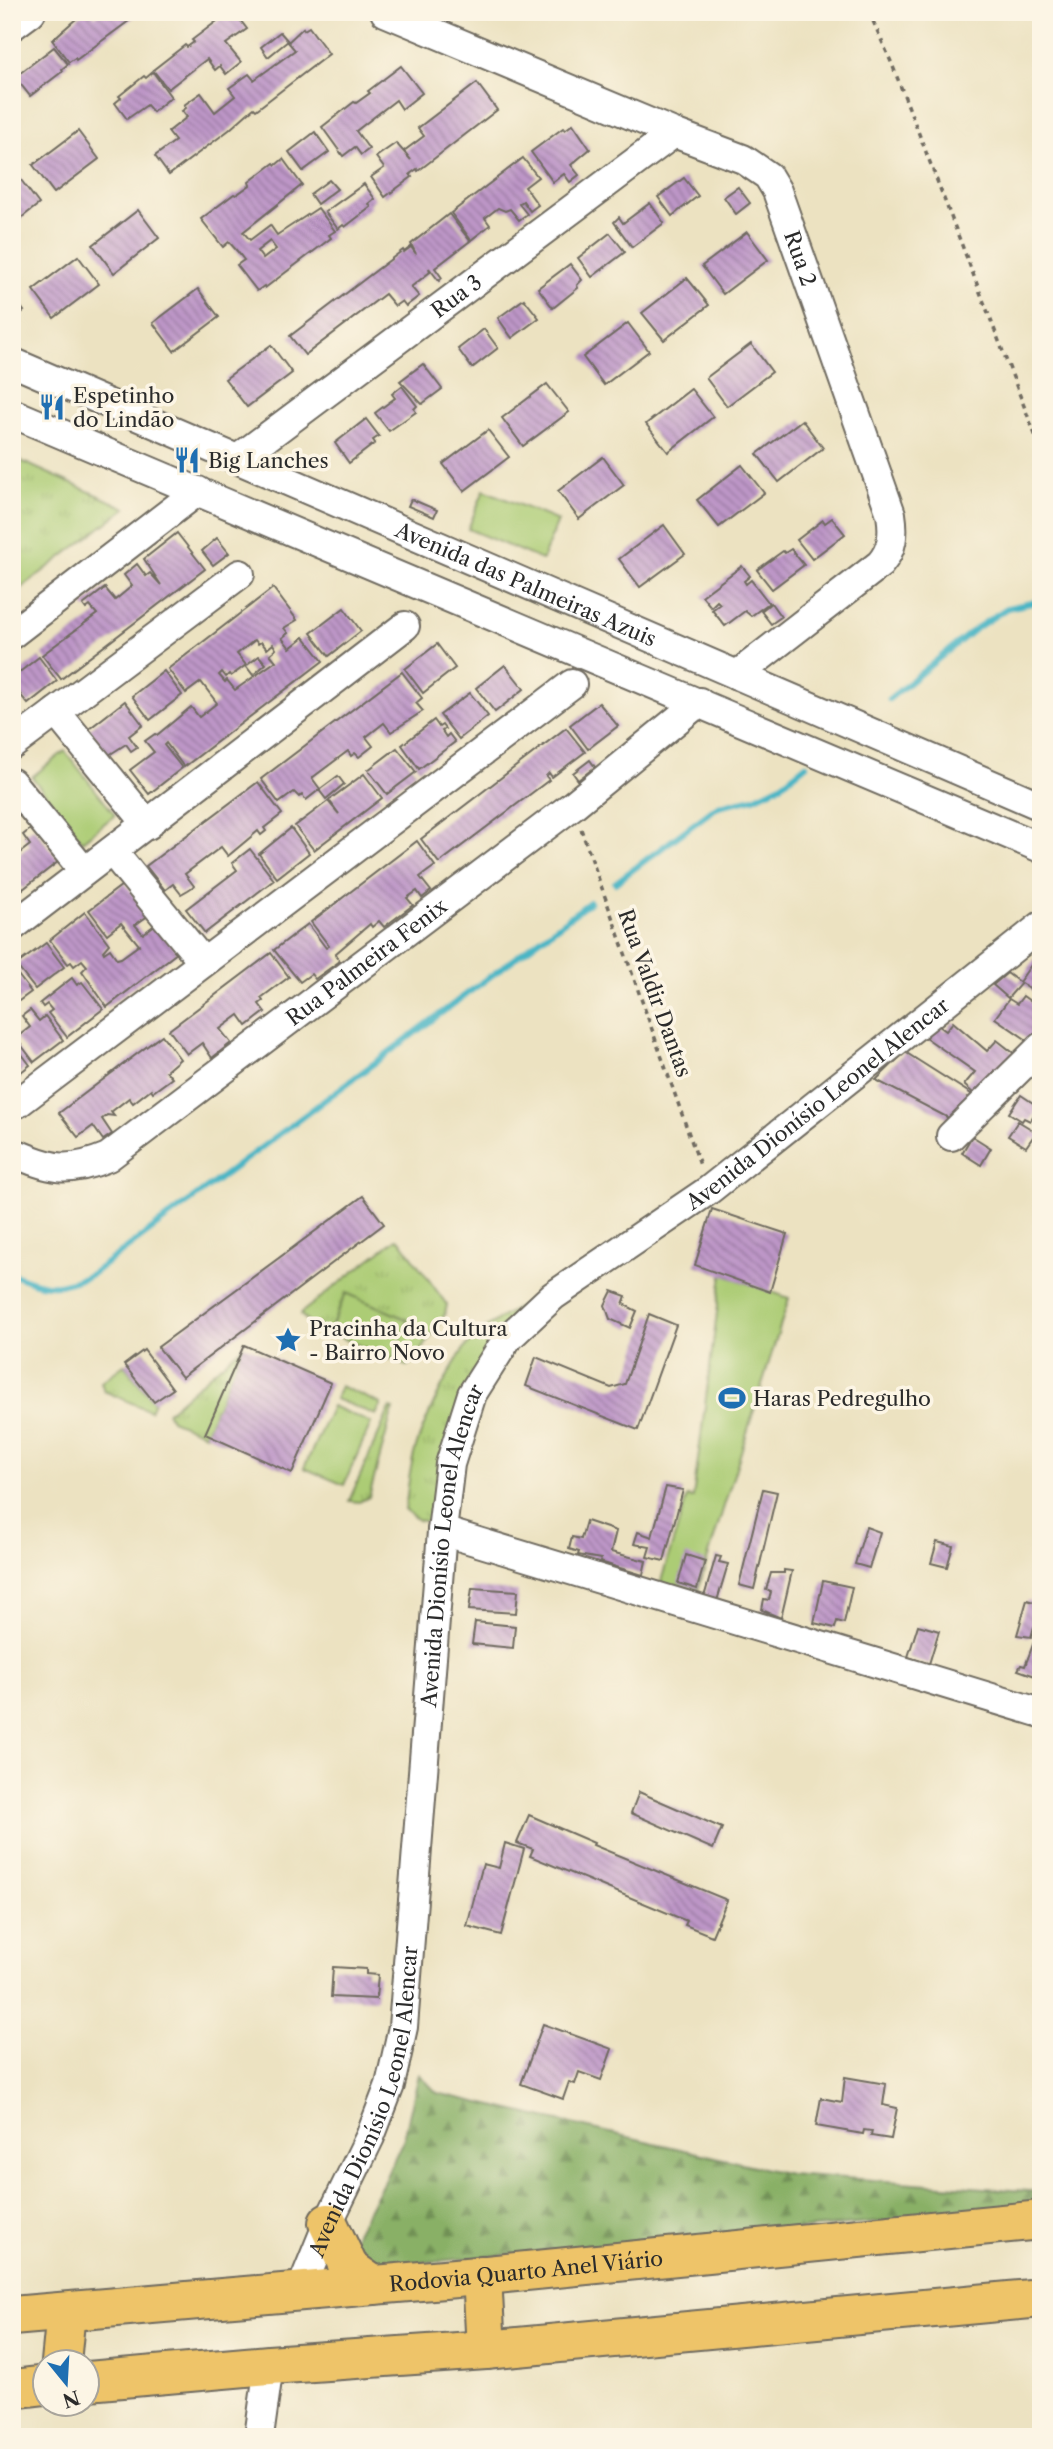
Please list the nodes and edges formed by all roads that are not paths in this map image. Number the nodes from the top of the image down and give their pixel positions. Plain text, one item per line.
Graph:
1 (31, 12) edge
2 (385, 12) edge
3 (12, 26) edge
4 (674, 133) junction
5 (12, 362) edge
6 (12, 412) edge
7 (239, 458) junction
8 (198, 491) junction
9 (240, 574) dead end
10 (405, 626) dead end
11 (12, 634) edge
12 (737, 675) junction
13 (572, 684) dead end
14 (699, 702) junction
15 (56, 712) junction
16 (15, 739) edge
17 (12, 783) edge
18 (1041, 806) edge
19 (148, 825) junction
20 (1041, 848) edge
21 (112, 851) junction
22 (84, 871) junction
23 (1041, 926) edge
24 (12, 928) edge
25 (203, 962) junction
26 (1041, 1047) edge
27 (18, 1103) dead end
28 (951, 1136) dead end
29 (12, 1152) edge
30 (442, 1531) junction
31 (1041, 1713) edge
32 (1041, 2220) edge
33 (328, 2223) junction
34 (482, 2275) junction
35 (373, 2285) junction
36 (300, 2292) junction
37 (1041, 2298) edge
38 (66, 2312) junction
39 (12, 2316) edge
40 (62, 2348) edge
41 (486, 2350) junction
42 (269, 2365) junction
43 (102, 2380) edge
44 (32, 2387) edge
45 (12, 2389) edge
46 (259, 2437) edge

1 - 3 street
2 - 4 street, Rua 2
4 - 7 street, Rua 3
4 - 12 street, Rua 2
5 - 7 street, Avenida das Palmeiras Azuis
6 - 8 street, Avenida das Palmeiras Azuis
7 - 12 street, Avenida das Palmeiras Azuis
8 - 11 street
8 - 14 street, Avenida das Palmeiras Azuis
9 - 15 street
10 - 19 street
12 - 18 street, Avenida das Palmeiras Azuis
13 - 25 street
14 - 20 street, Avenida das Palmeiras Azuis
14 - 29 street, Rua Palmeira Fenix
15 - 16 street
15 - 19 street
17 - 22 street
19 - 21 street
21 - 22 street
21 - 25 street
22 - 24 street
23 - 30 street, Avenida Dionísio Leonel Alencar
25 - 27 street
26 - 28 street
30 - 31 street
30 - 33 street, Avenida Dionísio Leonel Alencar
32 - 34 highway, Rodovia Quarto Anel Viário
33 - 35 highway
33 - 36 street, Avenida Dionísio Leonel Alencar
34 - 35 highway, Rodovia Quarto Anel Viário
34 - 41 highway
35 - 36 highway, Rodovia Quarto Anel Viário
36 - 38 highway, Rodovia Quarto Anel Viário
37 - 41 highway
38 - 39 highway, Rodovia Quarto Anel Viário
38 - 40 highway
41 - 42 highway
42 - 43 highway
42 - 46 street
44 - 45 highway

